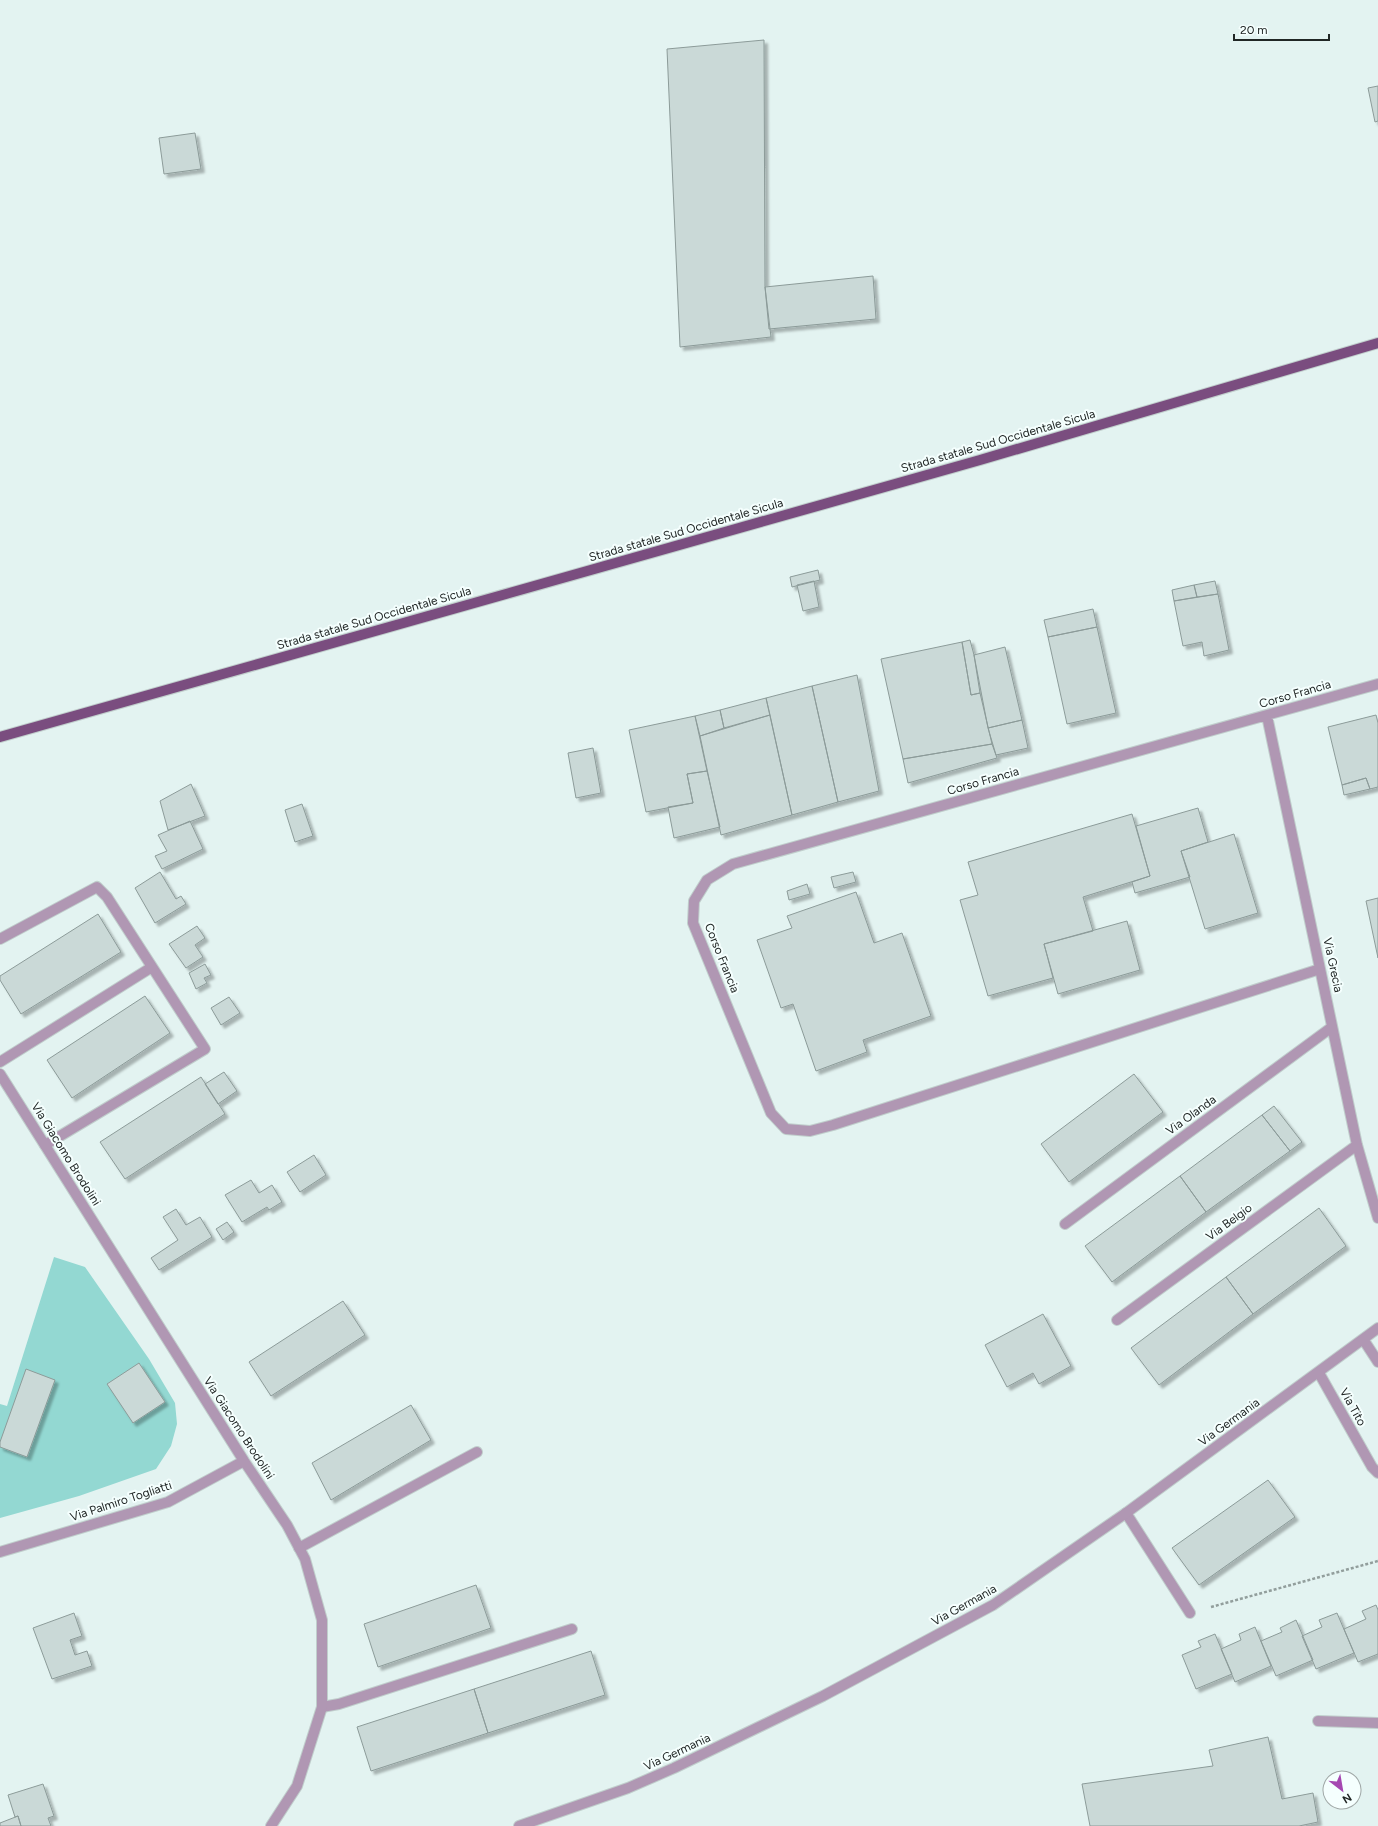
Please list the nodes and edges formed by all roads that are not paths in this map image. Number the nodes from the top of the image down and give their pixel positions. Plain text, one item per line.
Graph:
1 (1378, 343) edge
2 (1378, 684) edge
3 (1267, 716) junction
4 (0, 737) edge
5 (0, 939) edge
6 (152, 967) junction
7 (1320, 969) junction
8 (1332, 1027) junction
9 (0, 1062) edge
10 (0, 1074) edge
11 (45, 1145) junction
12 (1357, 1145) junction
13 (1378, 1218) edge
14 (1064, 1224) dead end
15 (1117, 1320) dead end
16 (1378, 1328) edge
17 (1363, 1339) junction
18 (1378, 1362) edge
19 (1319, 1373) junction
20 (477, 1452) dead end
21 (244, 1461) junction
22 (1378, 1473) edge
23 (1126, 1512) junction
24 (299, 1548) junction
25 (0, 1552) edge
26 (1190, 1613) road end
27 (572, 1629) dead end
28 (322, 1707) junction
29 (1318, 1721) dead end
30 (1378, 1723) edge
31 (271, 1826) edge
32 (519, 1826) edge

1 - 4 main road, Strada statale Sud Occidentale Sicula
2 - 3 street, Corso Francia
3 - 7 street, Via Grecia
3 - 7 street, Corso Francia
5 - 6 street
6 - 9 street
6 - 11 street
7 - 8 street, Via Grecia
8 - 12 street, Via Grecia
8 - 14 street, Via Olanda
10 - 11 street, Via Giacomo Brodolini
11 - 21 street, Via Giacomo Brodolini
12 - 13 street, Via Grecia
12 - 15 street, Via Belgio
16 - 17 street, Via Germania
17 - 18 street
17 - 19 street, Via Germania
19 - 22 street, Via Tito
19 - 23 street, Via Germania
20 - 24 street
21 - 24 street, Via Giacomo Brodolini
21 - 25 street, Via Palmiro Togliatti
23 - 26 street
23 - 32 street, Via Germania
24 - 28 street, Via Giacomo Brodolini
27 - 28 street
28 - 31 street, Via Giacomo Brodolini
29 - 30 street

